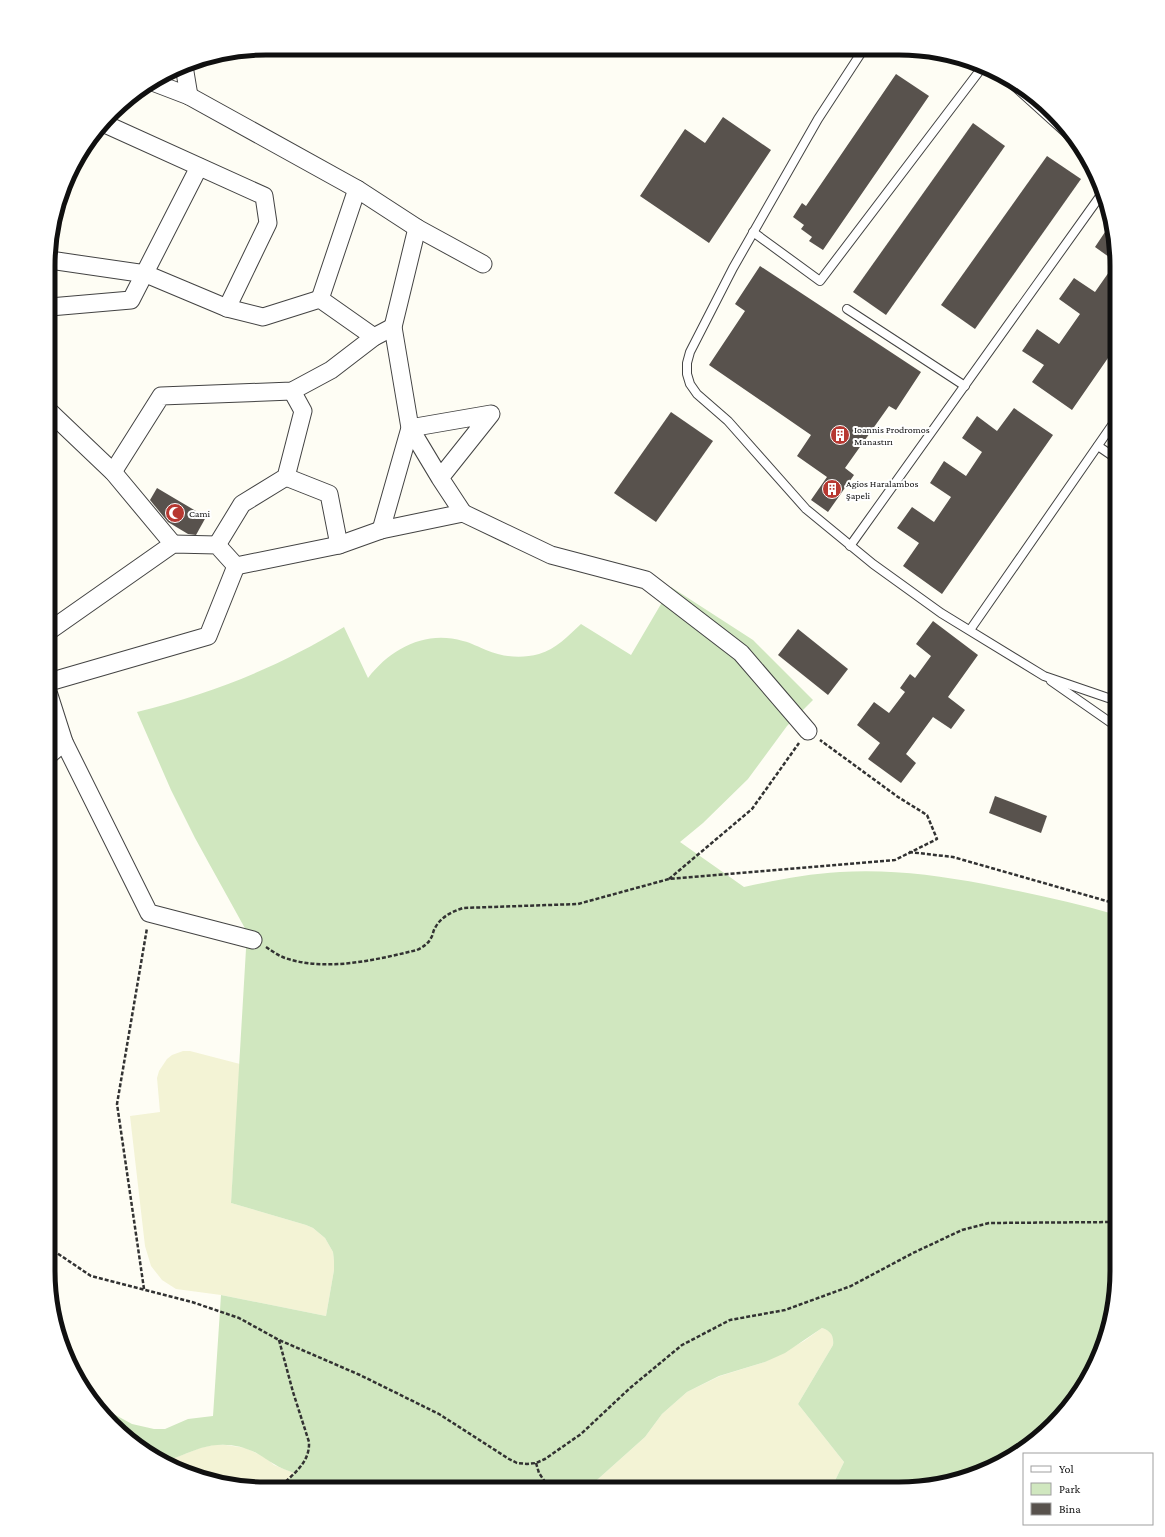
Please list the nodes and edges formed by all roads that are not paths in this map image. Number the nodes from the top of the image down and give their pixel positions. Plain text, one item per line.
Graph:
1 (860, 55) edge
2 (185, 71) edge
3 (980, 71) edge
4 (158, 84) edge
5 (189, 96) junction
6 (1034, 104) edge
7 (1045, 114) edge
8 (108, 126) edge
9 (199, 167) junction
10 (357, 189) junction
11 (1099, 198) edge
12 (417, 228) junction
13 (753, 232) junction
14 (55, 261) edge
15 (483, 264) dead end
16 (146, 274) junction
17 (320, 299) junction
18 (55, 308) edge
19 (227, 308) junction
20 (847, 309) dead end
21 (393, 327) junction
22 (374, 337) junction
23 (965, 386) junction
24 (292, 391) junction
25 (55, 417) edge
26 (410, 428) junction
27 (1110, 428) edge
28 (1098, 446) junction
29 (1110, 454) edge
30 (113, 472) junction
31 (286, 477) junction
32 (440, 478) junction
33 (463, 513) junction
34 (381, 530) junction
35 (173, 544) junction
36 (217, 545) junction
37 (339, 545) junction
38 (850, 546) junction
39 (236, 566) junction
40 (55, 627) edge
41 (970, 630) junction
42 (1044, 676) junction
43 (55, 680) edge
44 (1110, 699) edge
45 (55, 714) edge
46 (1110, 722) edge
47 (808, 731) road end
48 (64, 742) junction
49 (55, 750) edge
50 (253, 940) road end

1 - 13 lane
2 - 5 street
3 - 13 lane
4 - 5 street
5 - 10 street
6 - 7 lane
8 - 9 street
9 - 16 street
9 - 19 street
10 - 12 street
10 - 17 street
11 - 23 lane
12 - 15 street
12 - 21 street
13 - 38 lane
14 - 16 street
16 - 18 street
16 - 19 street
17 - 19 street
17 - 22 street
20 - 23 lane
21 - 22 street
21 - 26 street
22 - 24 street
23 - 38 lane
24 - 30 street
24 - 31 street
25 - 30 street
26 - 32 street
26 - 32 street
26 - 34 street
27 - 28 lane
28 - 29 lane
28 - 41 lane
30 - 35 street
31 - 36 street
31 - 37 street
32 - 33 street
33 - 34 street
33 - 47 street
34 - 37 street
35 - 36 street
35 - 40 street
36 - 39 street
37 - 39 street
38 - 41 lane
39 - 43 street
41 - 42 lane
42 - 44 lane
42 - 46 lane
45 - 48 street
48 - 49 street
48 - 50 street

